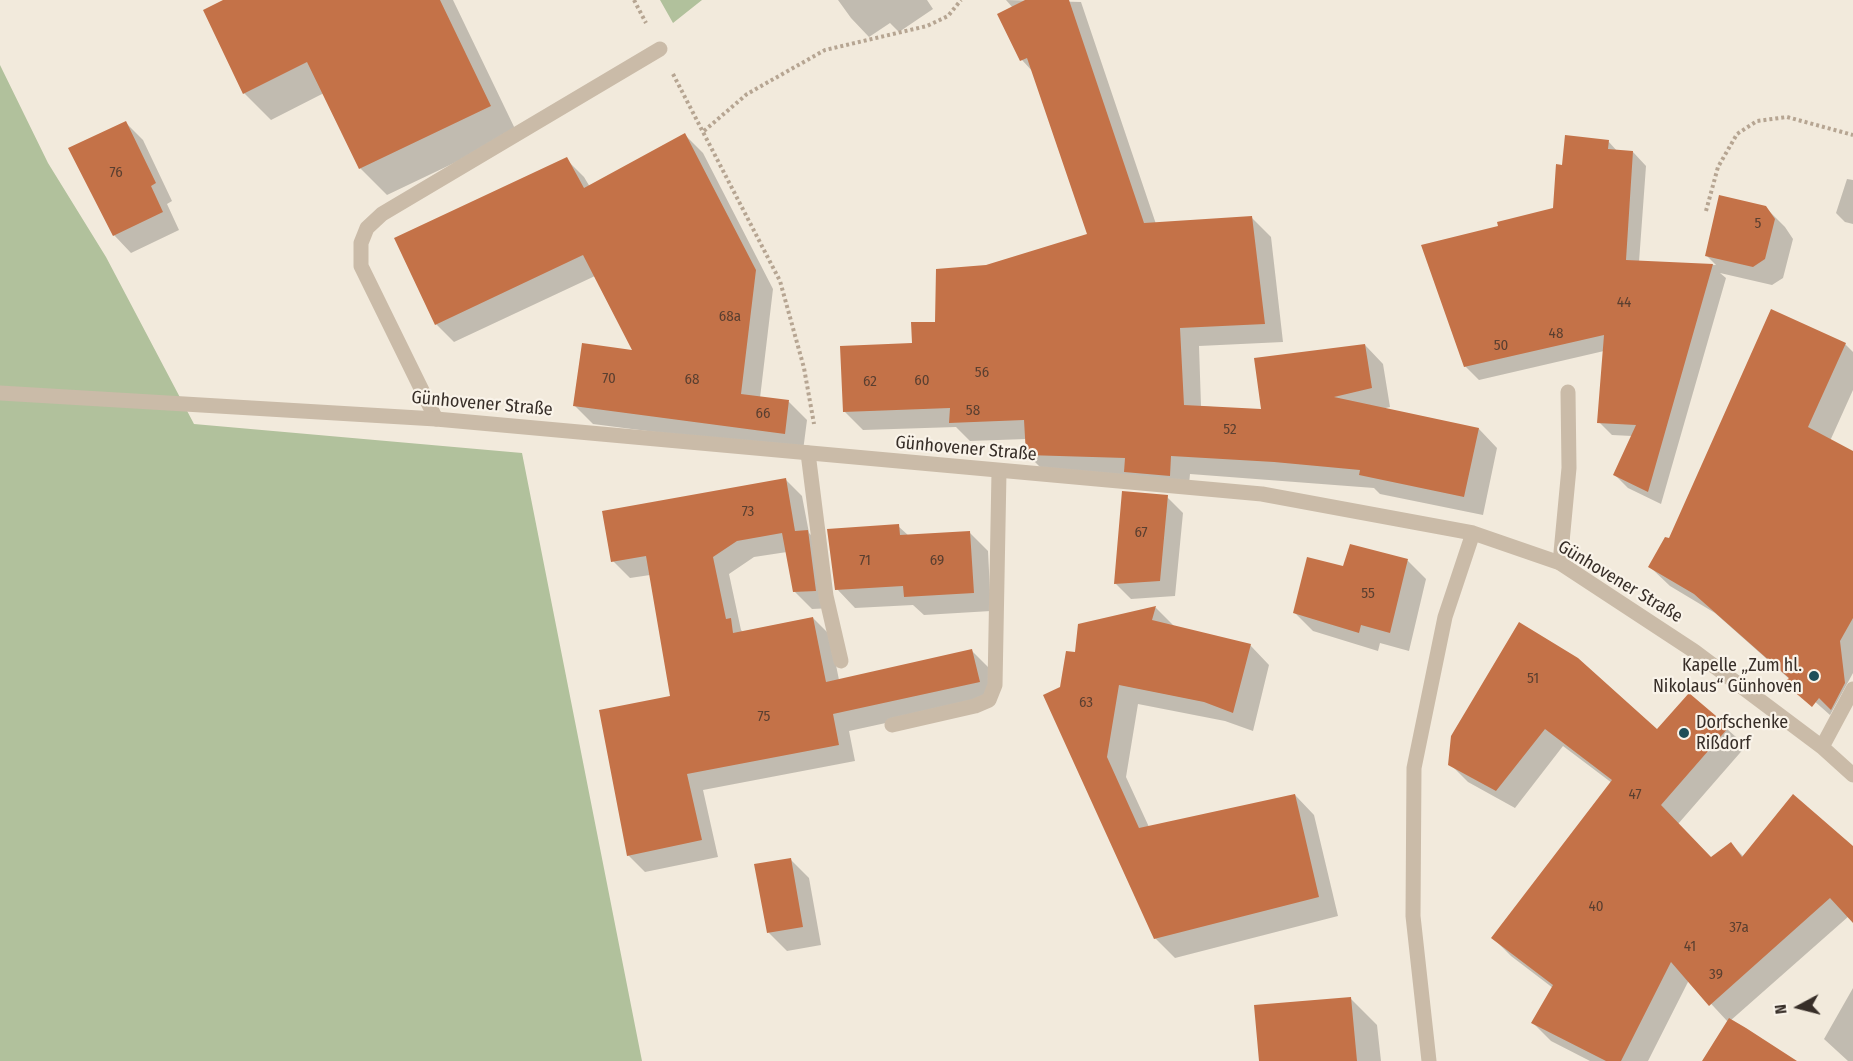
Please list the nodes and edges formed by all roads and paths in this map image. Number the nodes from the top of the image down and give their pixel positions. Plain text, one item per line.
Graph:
1 (634, 0) edge
2 (961, 0) edge
3 (660, 49) junction
4 (704, 131) junction
5 (1853, 135) edge
6 (1706, 211) dead end
7 (1568, 392) dead end
8 (0, 393) edge
9 (436, 419) junction
10 (814, 454) junction
11 (999, 472) junction
12 (1473, 532) junction
13 (1560, 563) junction
14 (841, 661) dead end
15 (1853, 689) edge
16 (892, 725) dead end
17 (1822, 747) junction
18 (1853, 775) edge
19 (1429, 1061) edge

1 - 3 path
2 - 4 path
3 - 4 path
3 - 9 street
4 - 10 path
5 - 6 path
7 - 13 street
8 - 9 street, Günhovener Straße
9 - 10 street, Günhovener Straße
10 - 11 street, Günhovener Straße
10 - 14 street
11 - 12 street, Günhovener Straße
11 - 16 street
12 - 13 street, Günhovener Straße
12 - 19 street
13 - 17 street, Günhovener Straße
15 - 17 street
17 - 18 street, Günhovener Straße

